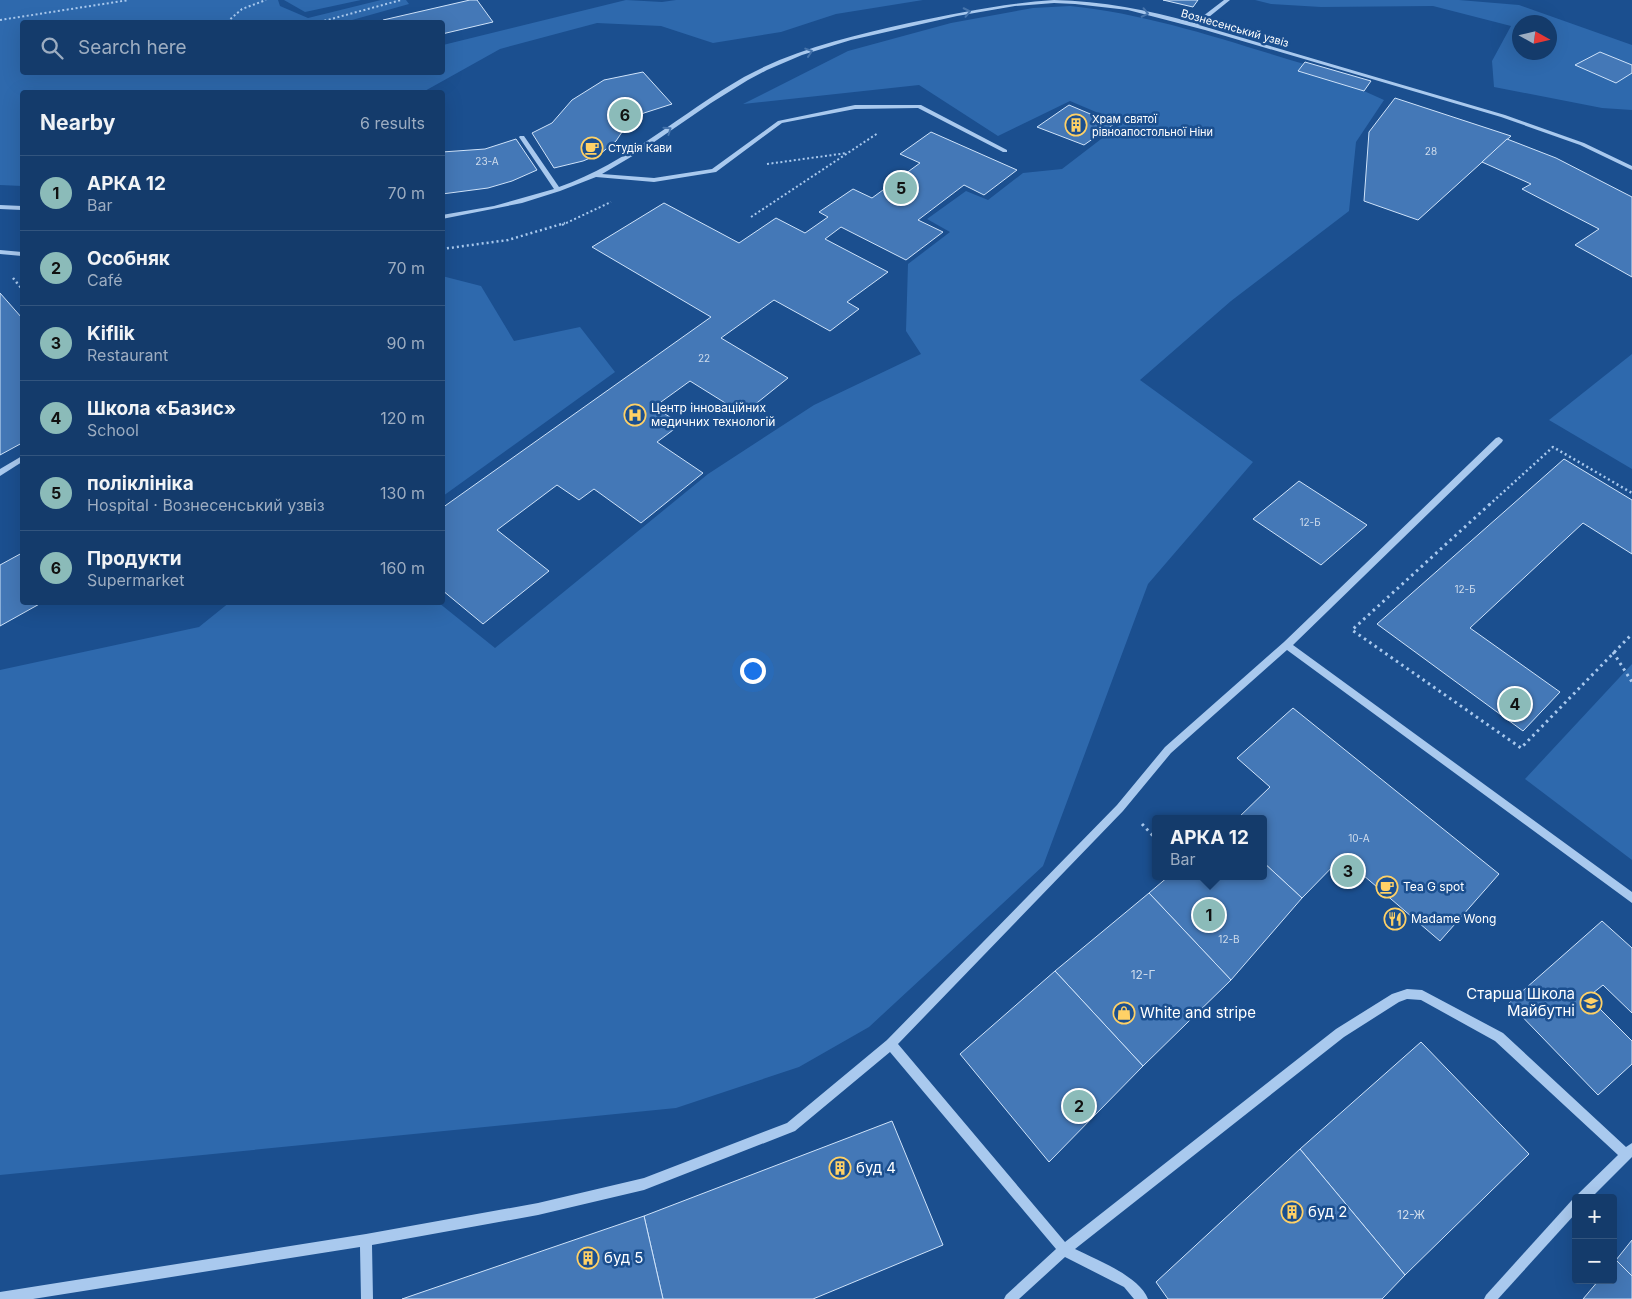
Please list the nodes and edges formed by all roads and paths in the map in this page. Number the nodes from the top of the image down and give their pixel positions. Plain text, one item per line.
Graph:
1 (129, 0) edge
2 (266, 0) edge
3 (402, 0) edge
4 (1227, 0) edge
5 (0, 20) edge
6 (229, 20) edge
7 (327, 20) edge
8 (1194, 26) junction
9 (919, 106) junction
10 (522, 137) dead end
11 (1005, 151) dead end
12 (848, 153) junction
13 (762, 164) dead end
14 (1632, 168) edge
15 (597, 174) junction
16 (623, 177) junction
17 (558, 190) junction
18 (0, 207) edge
19 (20, 208) edge
20 (445, 216) edge
21 (751, 217) dead end
22 (445, 249) edge
23 (0, 252) edge
24 (20, 254) edge
25 (1499, 440) dead end
26 (20, 460) edge
27 (0, 473) edge
28 (1632, 493) edge
29 (1632, 634) edge
30 (1288, 645) junction
31 (1613, 652) junction
32 (1632, 682) edge
33 (1632, 898) edge
34 (891, 1044) junction
35 (1629, 1152) edge
36 (1586, 1194) edge
37 (1572, 1208) edge
38 (366, 1240) junction
39 (1064, 1250) junction
40 (0, 1298) edge
41 (367, 1299) edge
42 (1010, 1299) edge
43 (1142, 1299) edge
44 (1490, 1299) edge

1 - 5 path
2 - 6 path
3 - 7 path
4 - 8 street
8 - 14 street, Вознесенський узвіз
15 -> 8 street, Вознесенський узвіз
9 - 11 street
9 - 12 path
9 - 16 lane
10 - 17 street
12 - 13 path
12 - 21 path
15 - 16 lane
15 - 17 street, Вознесенський узвіз
16 - 22 path
17 - 20 street, Вознесенський узвіз
18 - 19 street
23 - 24 street
25 - 30 street
26 - 27 street
28 - 31 path
29 - 31 path
30 - 33 street
30 - 34 street
31 - 32 path
34 - 38 street
34 - 39 street
35 - 36 street
35 - 39 street
37 - 44 street
38 - 40 street
38 - 41 street
39 - 42 street
39 - 43 street

